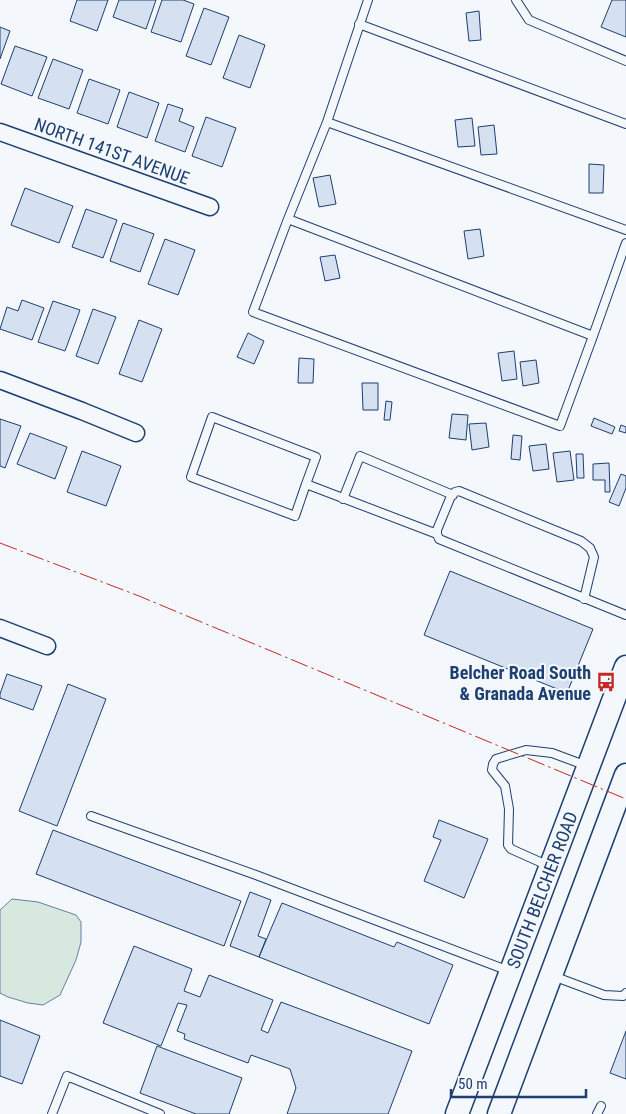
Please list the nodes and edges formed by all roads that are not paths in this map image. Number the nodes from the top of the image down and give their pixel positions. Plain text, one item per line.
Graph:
1 (368, 0) edge
2 (516, 0) edge
3 (359, 24) junction
4 (626, 61) edge
5 (326, 122) junction
6 (626, 124) edge
7 (0, 132) edge
8 (210, 208) dead end
9 (288, 219) junction
10 (626, 230) edge
11 (626, 243) edge
12 (593, 336) junction
13 (0, 380) edge
14 (136, 433) dead end
15 (306, 484) junction
16 (453, 495) junction
17 (343, 499) junction
18 (437, 534) junction
19 (584, 599) junction
20 (626, 615) edge
21 (0, 628) edge
22 (47, 646) dead end
23 (626, 667) edge
24 (621, 694) edge
25 (589, 766) junction
26 (626, 775) edge
27 (91, 816) dead end
28 (551, 867) junction
29 (511, 971) junction
30 (551, 976) junction
31 (626, 993) edge
32 (601, 1106) dead end
33 (52, 1114) edge
34 (160, 1114) edge
35 (457, 1114) edge
36 (499, 1114) edge
37 (597, 1114) edge

1 - 3 lane
2 - 4 lane
3 - 5 lane
3 - 6 lane
5 - 9 lane
5 - 10 lane
7 - 8 street, NORTH 141ST AVENUE
9 - 12 lane
9 - 12 lane
11 - 12 lane
13 - 14 street
15 - 15 lane
15 - 17 lane
16 - 17 lane
16 - 18 lane
16 - 19 lane
17 - 18 lane
18 - 19 lane
19 - 20 lane
21 - 22 street
23 - 24 main road, SOUTH BELCHER ROAD
24 - 25 main road, SOUTH BELCHER ROAD
25 - 28 main road, SOUTH BELCHER ROAD
25 - 28 lane
26 - 30 main road
27 - 29 lane
28 - 29 main road, SOUTH BELCHER ROAD
29 - 35 main road, SOUTH BELCHER ROAD
30 - 31 lane
30 - 36 main road
32 - 37 lane
33 - 34 lane

